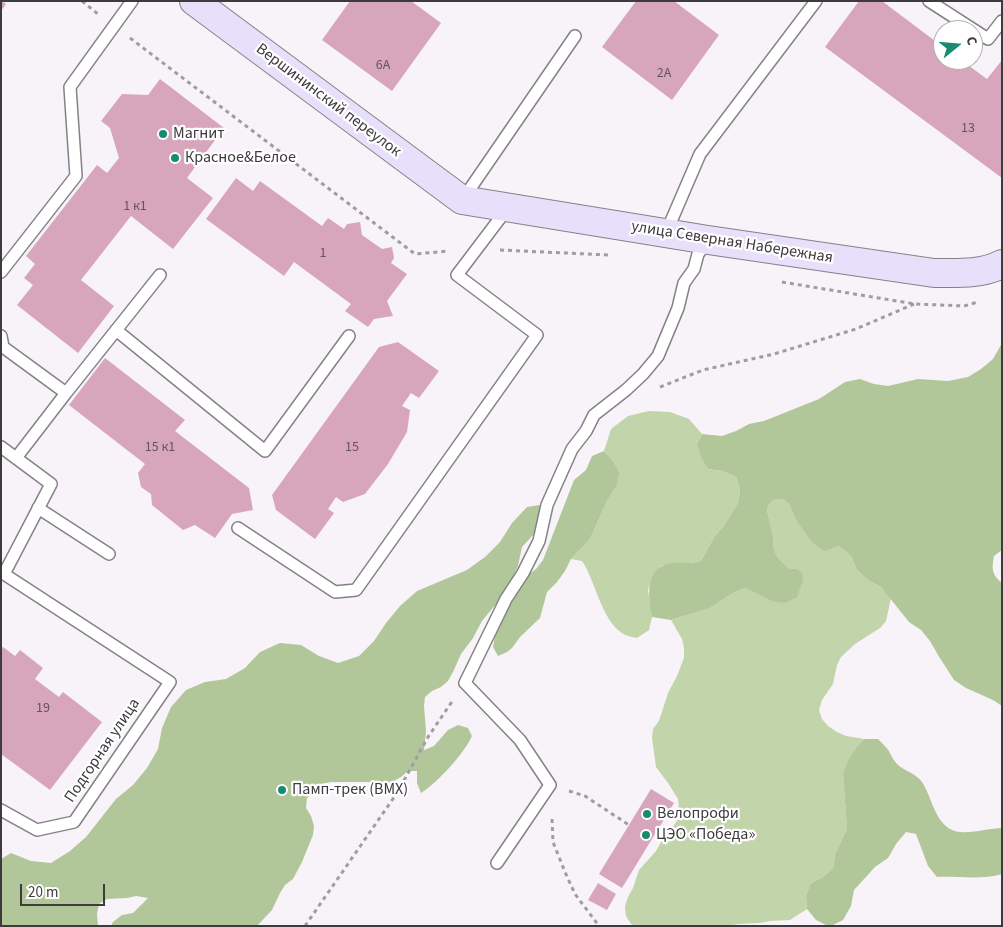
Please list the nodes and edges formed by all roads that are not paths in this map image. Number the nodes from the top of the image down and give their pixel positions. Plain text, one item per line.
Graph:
1 (132, 1) edge
2 (194, 1) edge
3 (816, 1) edge
4 (929, 1) edge
5 (1002, 21) edge
6 (575, 36) dead end
7 (462, 200) junction
8 (508, 208) junction
9 (666, 233) junction
10 (708, 240) junction
11 (1002, 264) edge
12 (1, 272) edge
13 (160, 275) dead end
14 (116, 330) junction
15 (1, 336) edge
16 (349, 336) dead end
17 (66, 393) junction
18 (1, 447) edge
19 (16, 458) junction
20 (38, 508) junction
21 (238, 528) dead end
22 (109, 554) dead end
23 (3, 576) edge
24 (1, 810) edge
25 (497, 863) dead end

1 - 12 lane
2 - 7 street, Вершининский переулок
3 - 9 lane
4 - 5 lane
6 - 7 lane
7 - 8 street, улица Северная Набережная
8 - 9 street, улица Северная Набережная
8 - 21 lane
9 - 10 street, улица Северная Набережная
10 - 11 street, улица Северная Набережная
10 - 25 lane
13 - 14 lane
14 - 16 lane
14 - 17 lane
15 - 17 lane
17 - 19 lane
18 - 19 lane
19 - 20 lane
20 - 22 lane
20 - 23 lane
23 - 24 lane, Подгорная улица

